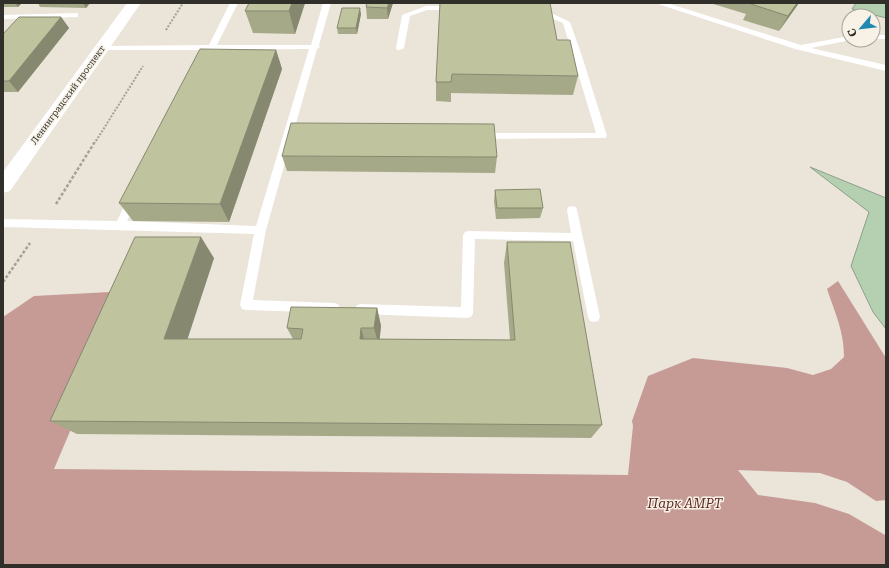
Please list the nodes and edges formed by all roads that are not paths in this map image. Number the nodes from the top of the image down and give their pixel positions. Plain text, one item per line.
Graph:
1 (134, 3) edge
2 (234, 3) edge
3 (328, 3) edge
4 (659, 3) edge
5 (464, 8) edge
6 (531, 9) edge
7 (75, 15) dead end
8 (3, 17) edge
9 (841, 40) edge
10 (316, 46) junction
11 (212, 47) junction
12 (102, 48) junction
13 (400, 48) dead end
14 (798, 48) junction
15 (886, 68) edge
16 (199, 72) edge
17 (467, 136) edge
18 (3, 186) edge
19 (138, 190) edge
20 (572, 210) dead end
21 (3, 223) edge
22 (120, 225) junction
23 (260, 230) junction
24 (578, 237) junction
25 (594, 317) dead end

1 - 12 main road, Ленинградский проспект
2 - 11 lane
3 - 10 lane
4 - 14 lane
5 - 13 lane
6 - 17 lane
7 - 8 lane
9 - 14 lane
10 - 11 lane
10 - 23 lane
11 - 12 lane
11 - 16 lane
12 - 18 main road, Ленинградский проспект
14 - 15 lane
19 - 22 lane
20 - 24 lane
21 - 22 lane
22 - 23 lane
23 - 24 lane
24 - 25 lane

